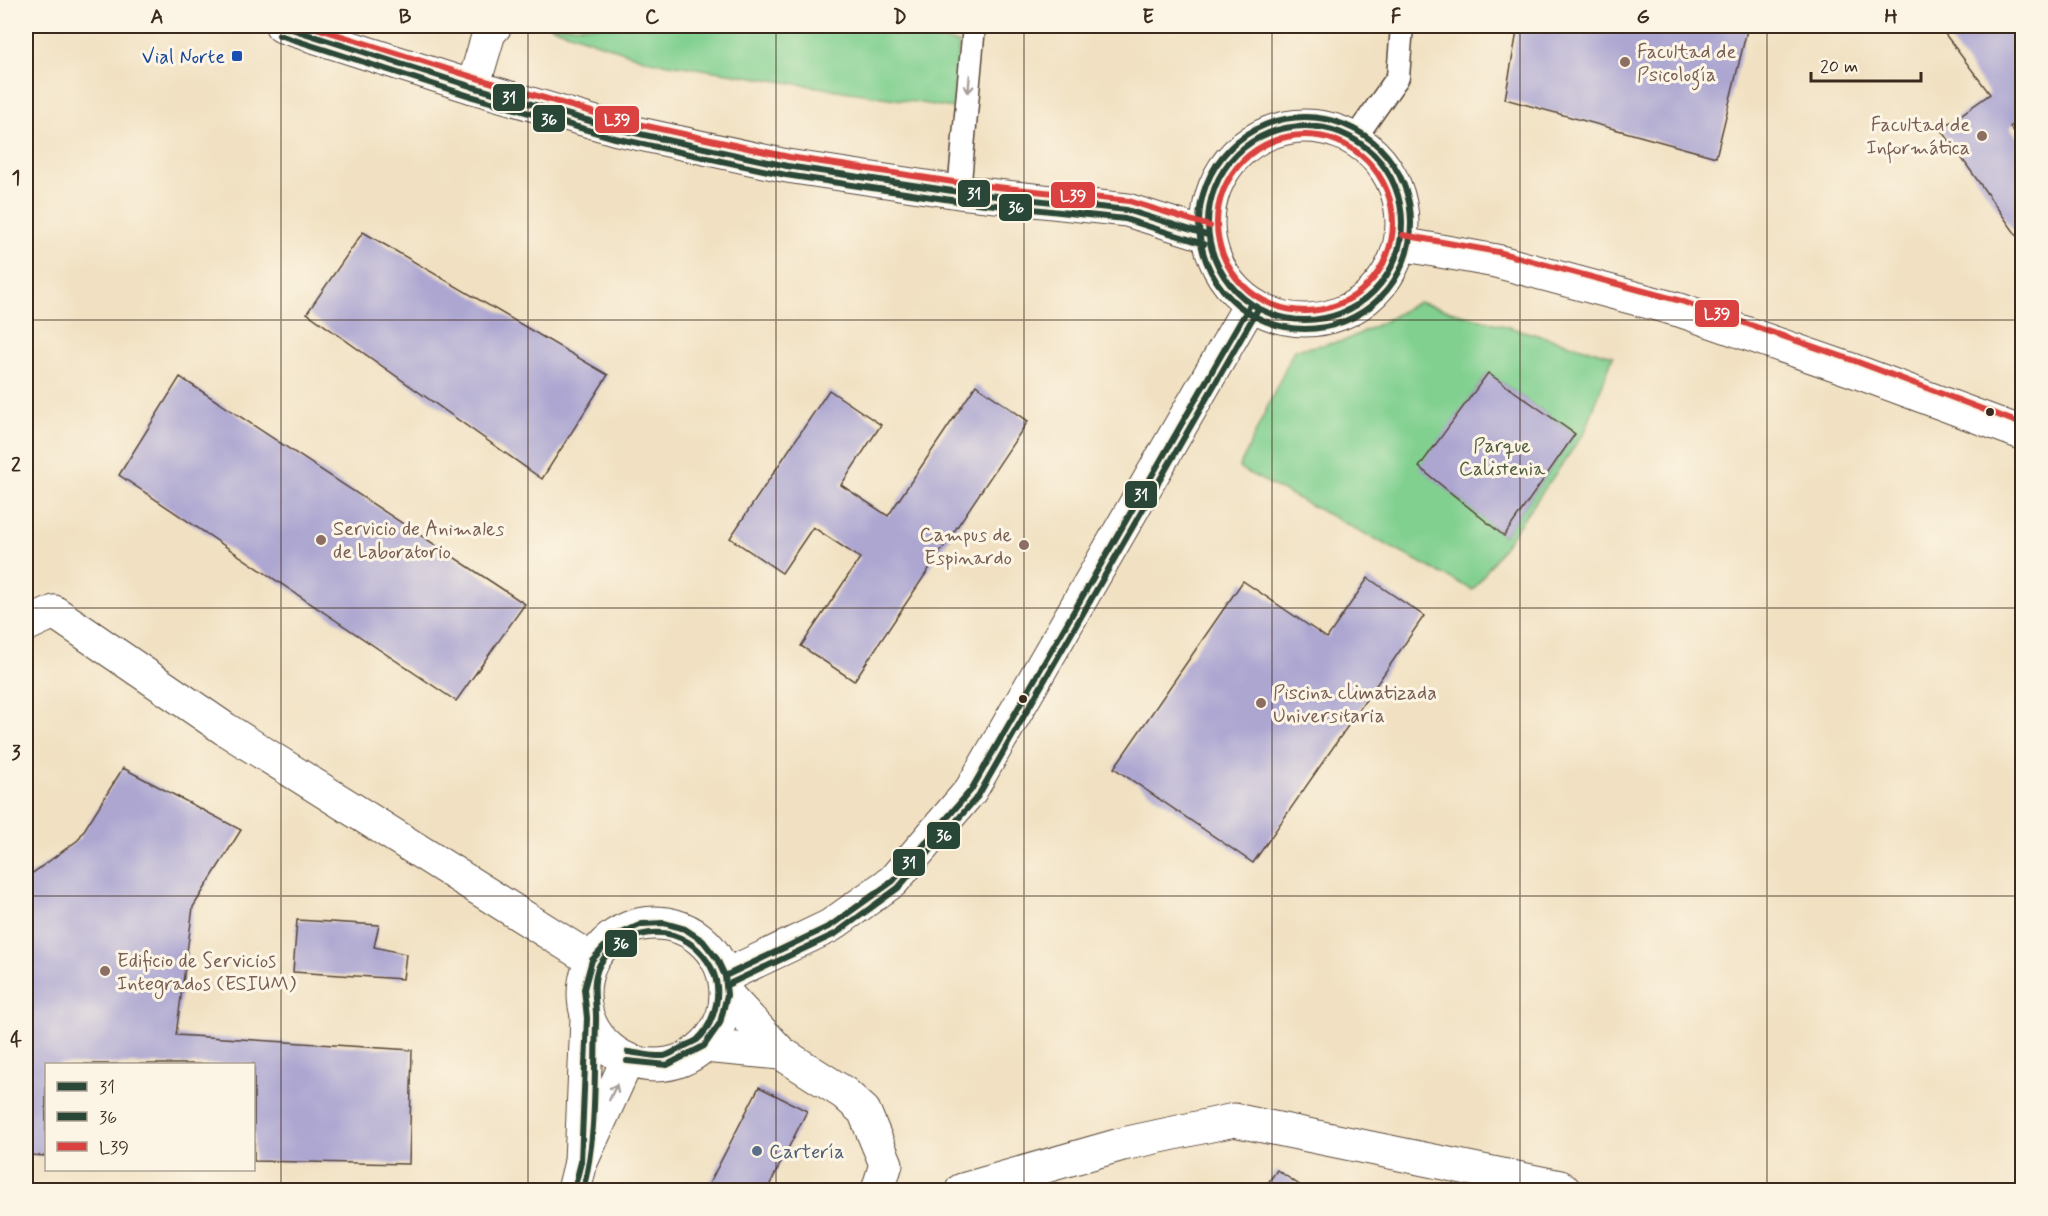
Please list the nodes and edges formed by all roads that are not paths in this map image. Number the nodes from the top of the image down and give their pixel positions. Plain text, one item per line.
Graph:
1 (282, 26) edge
2 (495, 26) edge
3 (974, 26) edge
4 (1402, 26) edge
5 (473, 87) junction
6 (1355, 138) junction
7 (959, 192) junction
8 (1207, 235) junction
9 (1401, 243) junction
10 (1250, 305) junction
11 (2022, 433) edge
12 (26, 625) edge
13 (592, 960) junction
14 (726, 986) junction
15 (587, 1018) junction
16 (704, 1046) junction
17 (780, 1053) junction
18 (627, 1061) junction
19 (577, 1176) edge
20 (878, 1191) edge
21 (962, 1191) edge
22 (1564, 1191) edge

1 - 5 street
2 - 5 street
3 -> 7 lane
4 - 6 lane
5 - 7 street
6 - 8 street
6 - 9 street
7 - 8 street
8 - 10 street
9 - 10 street
9 - 11 street
10 - 14 street
12 - 13 street
13 - 14 street
13 - 15 street
14 - 16 street
14 - 17 street
15 - 18 street
15 - 19 street
16 - 17 street
16 - 18 street
17 - 20 street
19 -> 18 street
21 - 22 street

